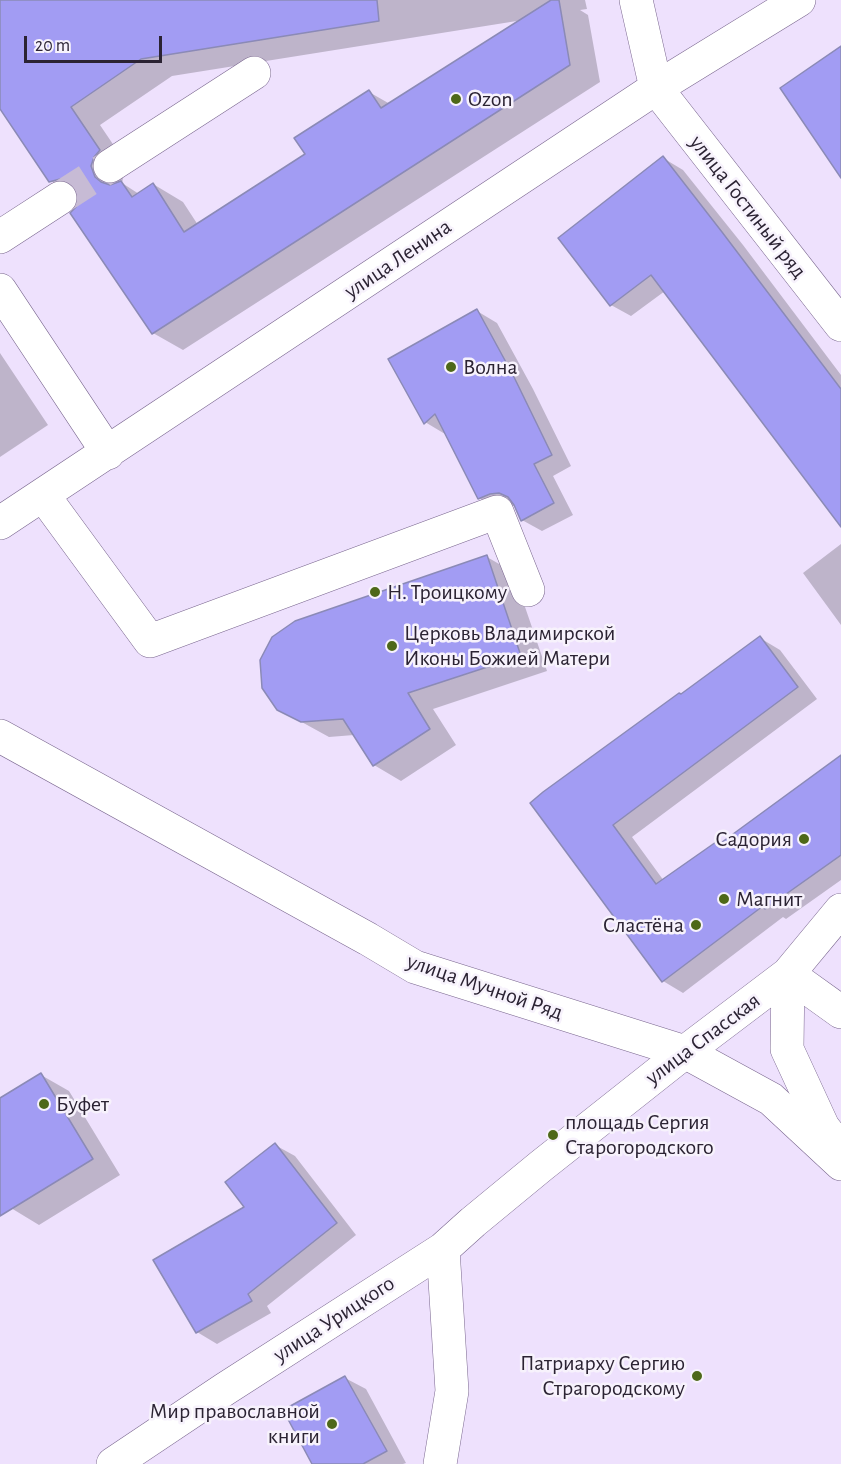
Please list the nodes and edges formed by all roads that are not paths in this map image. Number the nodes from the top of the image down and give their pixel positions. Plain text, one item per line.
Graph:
1 (636, 0) edge
2 (799, 0) edge
3 (254, 73) dead end
4 (656, 88) junction
5 (110, 166) tunnel mouth
6 (60, 198) tunnel mouth
7 (0, 237) edge
8 (0, 290) edge
9 (841, 325) edge
10 (108, 453) junction
11 (43, 495) junction
12 (0, 523) edge
13 (528, 590) dead end
14 (0, 736) edge
15 (841, 910) edge
16 (788, 974) junction
17 (841, 1012) edge
18 (685, 1052) junction
19 (841, 1150) edge
20 (841, 1164) edge
21 (443, 1248) junction
22 (113, 1464) edge
23 (440, 1464) edge

1 - 4 street
2 - 4 street, улица Ленина
3 - 5 street
4 - 9 street, улица Гостиный ряд
4 - 10 street, улица Ленина
6 - 7 street
8 - 10 street
10 - 11 street, улица Ленина
11 - 12 street, улица Ленина
11 - 13 street
14 - 18 street, улица Мучной Ряд
15 - 16 street, улица Спасская
16 - 17 street
16 - 18 street, улица Спасская
16 - 19 street
18 - 20 street, улица Мучной Ряд
18 - 21 street, улица Спасская
21 - 22 street, улица Урицкого
21 - 23 street

